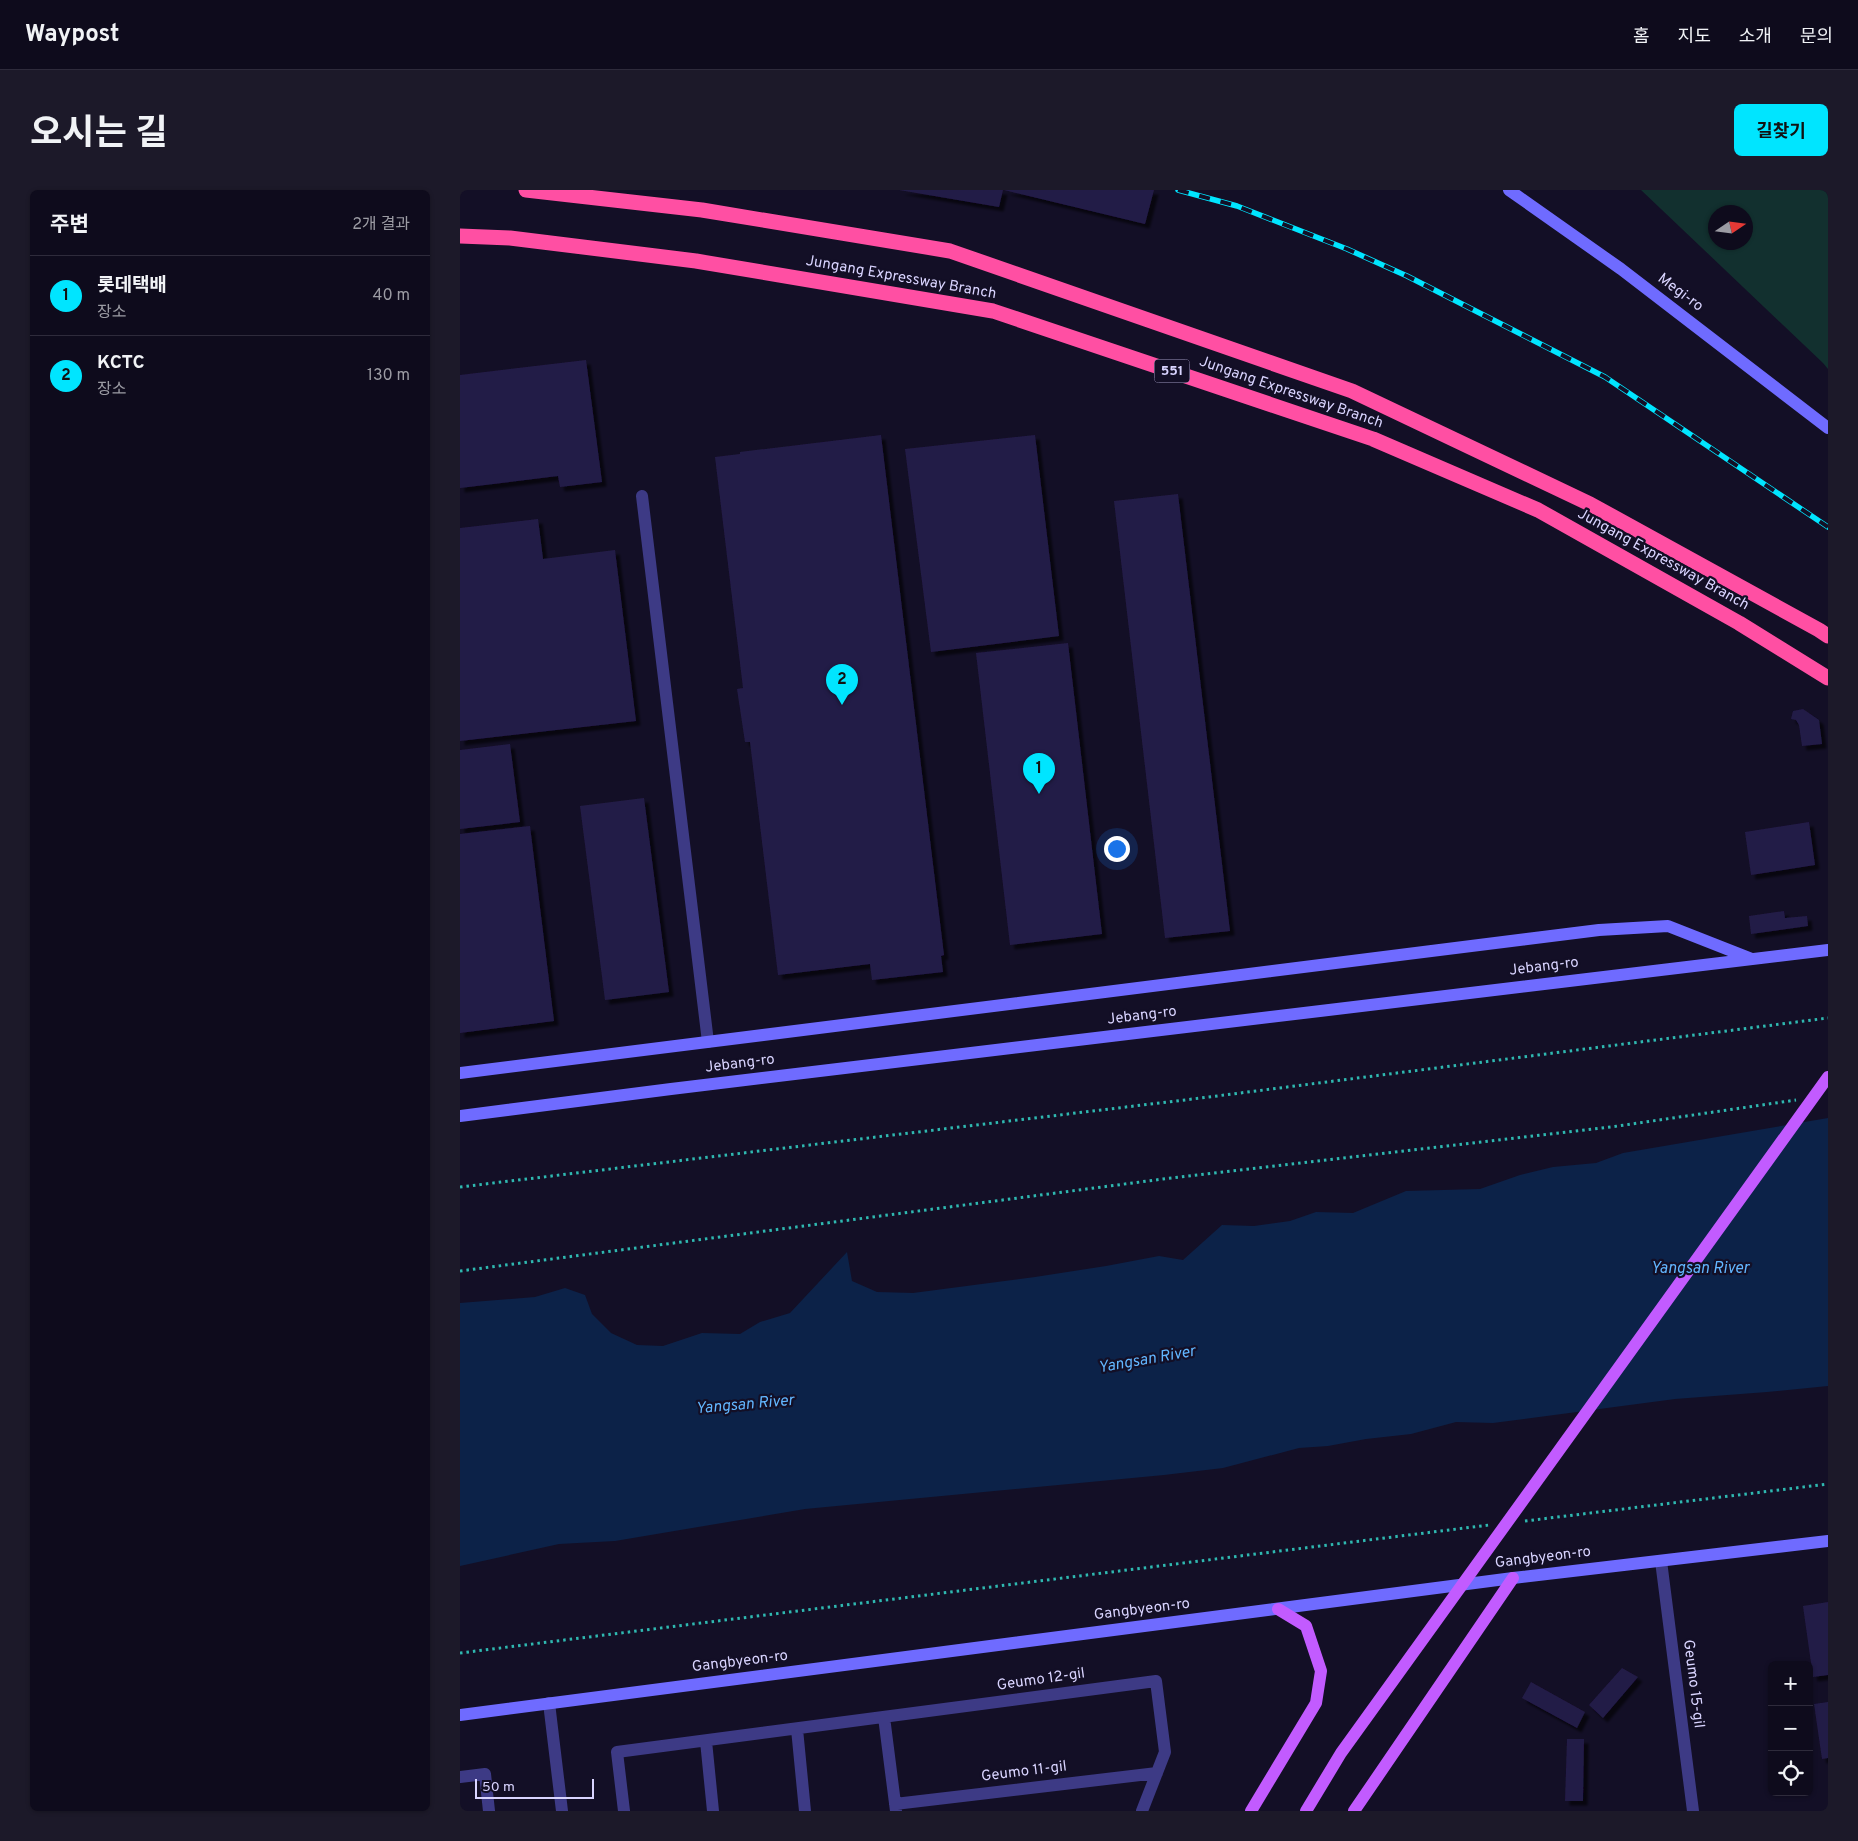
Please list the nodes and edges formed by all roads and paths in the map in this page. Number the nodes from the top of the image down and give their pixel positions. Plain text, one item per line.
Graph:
1 (526, 190) edge
2 (1508, 190) edge
3 (460, 236) edge
4 (1828, 428) edge
5 (642, 496) dead end
6 (1828, 636) edge
7 (1828, 678) edge
8 (1828, 950) edge
9 (1754, 960) junction
10 (1828, 1018) edge
11 (708, 1042) junction
12 (460, 1074) edge
13 (1828, 1076) edge
14 (1798, 1100) dead end
15 (460, 1116) edge
16 (460, 1187) edge
17 (460, 1271) edge
18 (1828, 1484) edge
19 (1523, 1521) dead end
20 (1494, 1525) dead end
21 (1828, 1542) edge
22 (1661, 1561) junction
23 (1513, 1578) junction
24 (1278, 1609) junction
25 (460, 1653) edge
26 (549, 1703) junction
27 (460, 1715) edge
28 (884, 1717) junction
29 (797, 1729) junction
30 (706, 1741) junction
31 (1157, 1773) junction
32 (460, 1777) edge
33 (896, 1808) edge
34 (490, 1811) edge
35 (562, 1811) edge
36 (624, 1811) edge
37 (713, 1811) edge
38 (805, 1811) edge
39 (1142, 1811) edge
40 (1250, 1811) edge
41 (1306, 1811) edge
42 (1354, 1811) edge
43 (1693, 1811) edge

1 - 6 highway, Jungang Expressway Branch
2 - 4 street, Megi-ro
3 - 7 highway, Jungang Expressway Branch / 551
5 - 11 street
8 - 9 street, Jebang-ro
9 - 11 street
9 - 15 street, Jebang-ro
10 - 16 path
11 - 12 street
13 - 41 main road, bridge
14 - 17 path
18 - 19 path
20 - 25 path
21 - 22 street, Gangbyeon-ro
22 - 23 street, Gangbyeon-ro
22 - 43 street, Geumo 15-gil
23 - 24 street, Gangbyeon-ro
23 - 42 main road
24 - 26 street, Gangbyeon-ro
24 - 40 main road
26 - 27 street, Gangbyeon-ro
26 - 35 street
28 - 29 street, Geumo 12-gil
28 - 31 street, Geumo 12-gil
28 - 33 street, Geumo 11-gil
29 - 30 street, Geumo 12-gil
29 - 38 street
30 - 36 street, Geumo 12-gil
30 - 37 street
31 - 33 street, Geumo 11-gil
31 - 39 street, Geumo 12-gil
32 - 34 street

